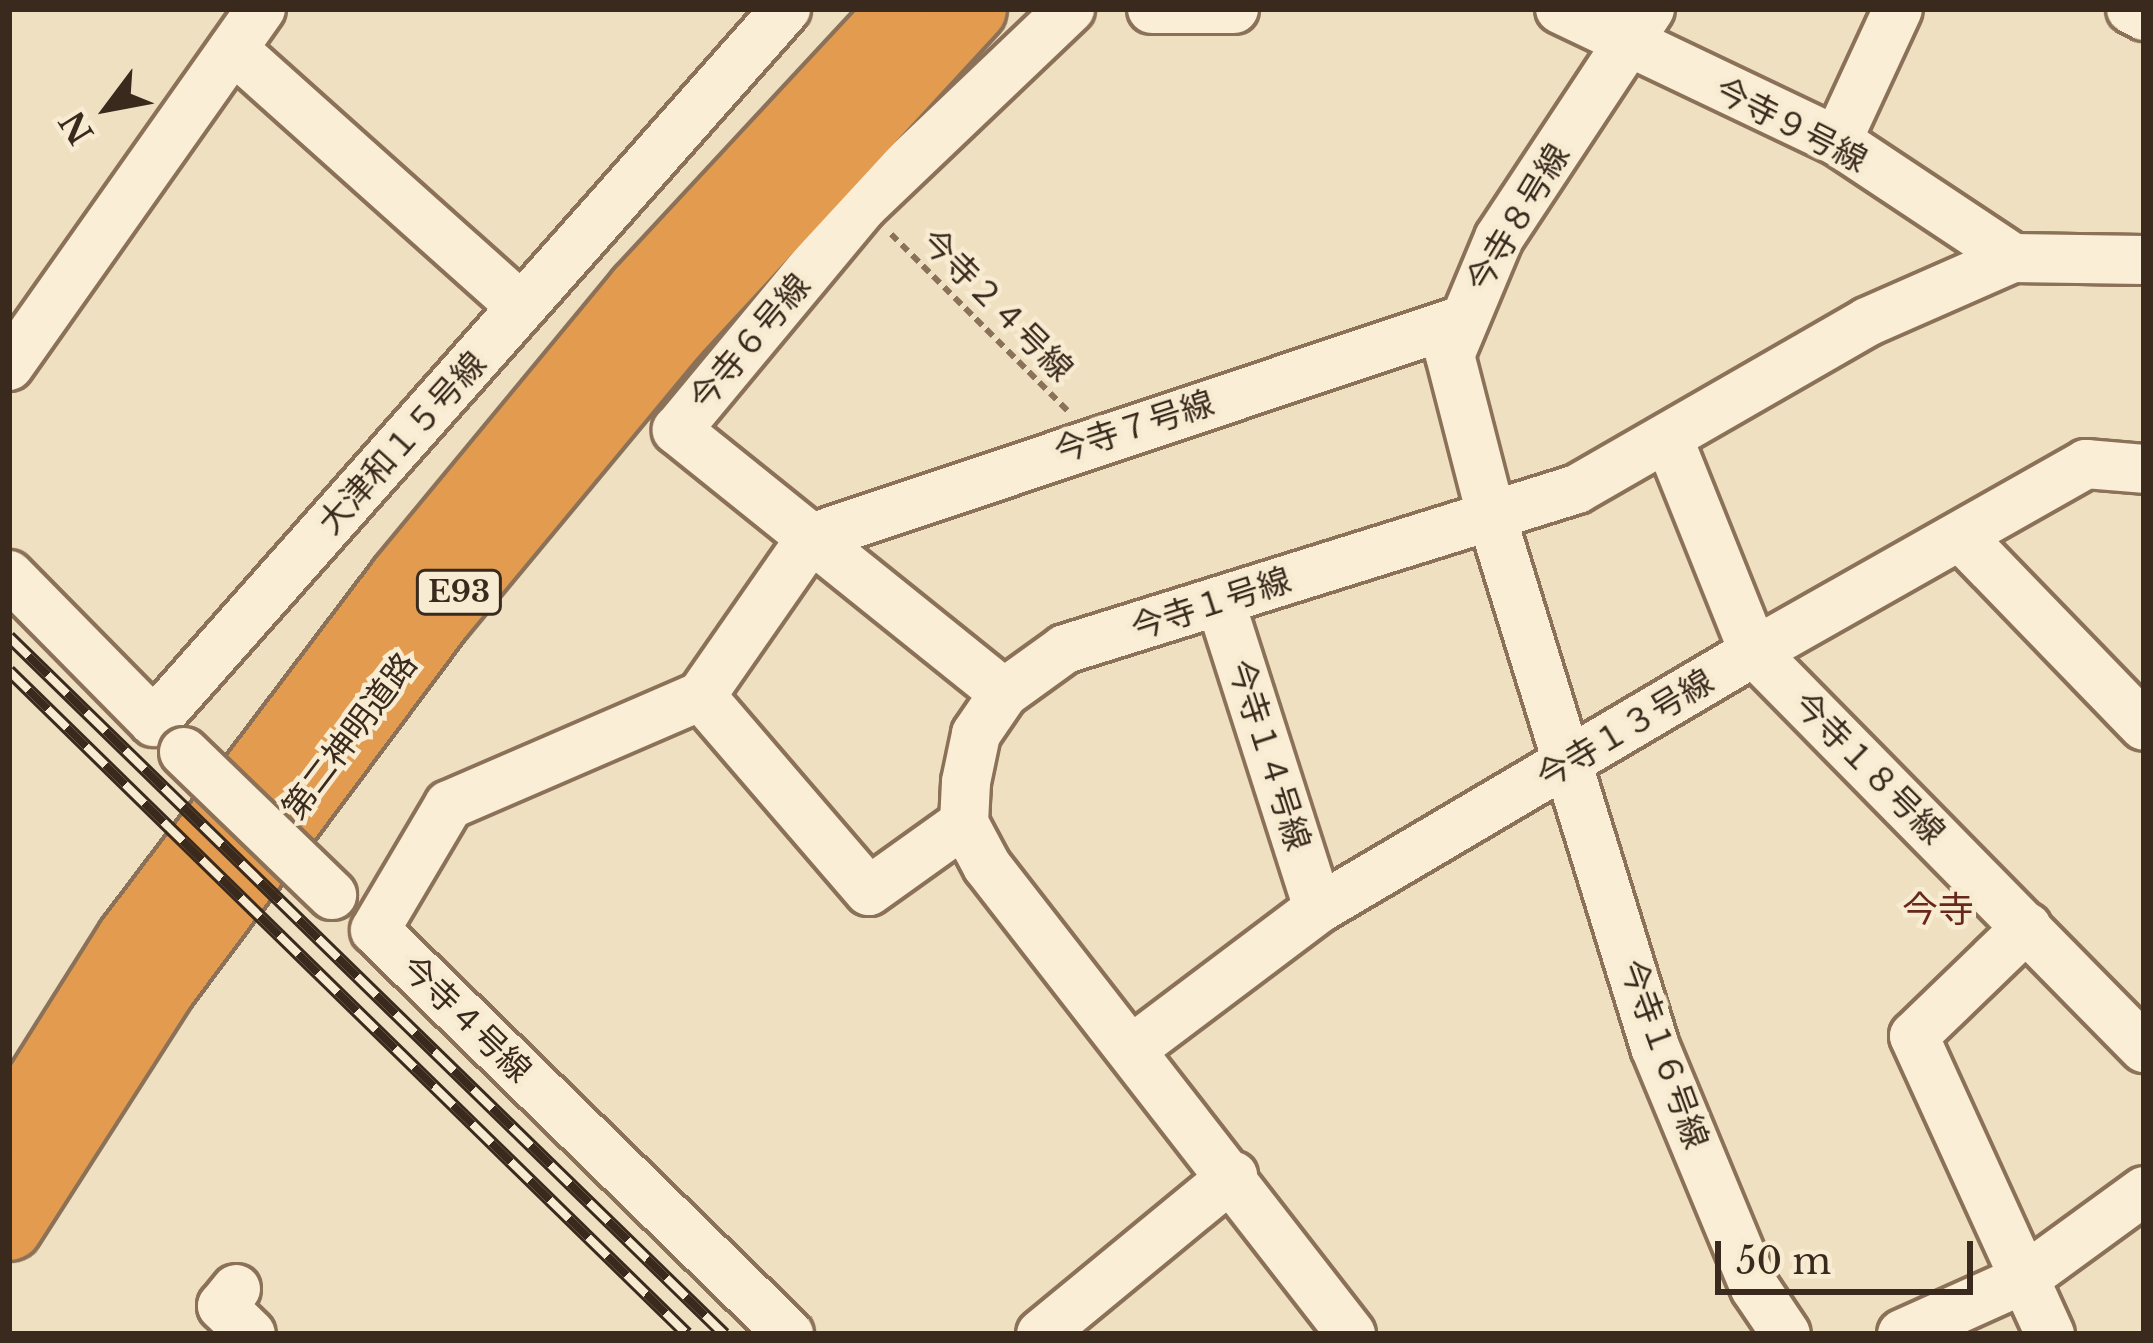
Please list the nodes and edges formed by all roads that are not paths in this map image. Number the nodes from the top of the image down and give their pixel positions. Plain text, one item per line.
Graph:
1 (261, 9) edge
2 (786, 9) edge
3 (903, 9) edge
4 (973, 9) edge
5 (1070, 9) edge
6 (1152, 9) edge
7 (1234, 9) edge
8 (1560, 9) edge
9 (1898, 9) edge
10 (2131, 9) edge
11 (2144, 16) edge
12 (1638, 27) edge
13 (232, 50) junction
14 (1837, 141) junction
15 (2013, 258) junction
16 (2144, 260) edge
17 (522, 307) junction
18 (1459, 322) junction
19 (9, 366) edge
20 (1669, 440) junction
21 (2144, 469) edge
22 (1491, 515) junction
23 (812, 538) junction
24 (1963, 539) junction
25 (9, 575) edge
26 (1220, 601) junction
27 (1754, 652) junction
28 (1004, 693) junction
29 (701, 696) junction
30 (2144, 726) edge
31 (169, 737) junction
32 (1569, 764) junction
33 (964, 823) junction
34 (1318, 909) junction
35 (2027, 927) junction
36 (375, 930) junction
37 (2144, 1048) edge
38 (1131, 1050) junction
39 (9, 1132) edge
40 (1233, 1176) junction
41 (2144, 1191) edge
42 (9, 1226) edge
43 (2022, 1280) junction
44 (789, 1334) edge
45 (1041, 1334) edge
46 (1351, 1334) edge
47 (1786, 1334) edge
48 (1902, 1334) edge
49 (2050, 1334) edge

1 - 13 street
2 - 17 street, 大津和１５号線
3 - 39 highway, 第二神明道路 / E93
4 - 42 highway, 第二神明道路 / E93
5 - 23 street, 今寺６号線
6 - 7 street
8 - 12 street, 今寺９号線
9 - 14 street
10 - 11 street
12 - 14 street, 今寺９号線
12 - 18 street, 今寺８号線
13 - 17 street
13 - 19 street
14 - 15 street, 今寺９号線
15 - 16 street, 今寺１号線
15 - 20 street, 今寺１号線
17 - 31 street, 大津和１５号線
18 - 22 street, 今寺８号線
18 - 23 street, 今寺７号線
20 - 22 street, 今寺１号線
20 - 27 street, 今寺１８号線
21 - 24 street, 今寺１３号線
22 - 26 street, 今寺１号線
22 - 32 street, 今寺８号線
23 - 28 street, 今寺６号線
23 - 29 street
24 - 27 street, 今寺１３号線
24 - 30 street
25 - 31 street
26 - 28 street, 今寺１号線
26 - 34 street, 今寺１４号線
27 - 32 street, 今寺１３号線
27 - 35 street, 今寺１８号線
28 - 33 street, 今寺１号線
29 - 33 street
29 - 36 street, 今寺４号線
31 - 36 street, bridge
32 - 34 street, 今寺１３号線
32 - 47 street, 今寺１６号線
33 - 38 street
34 - 38 street, 今寺１３号線
35 - 37 street, 今寺１８号線
35 - 43 street
36 - 44 street, 今寺４号線
38 - 40 street
40 - 45 street
40 - 46 street
41 - 43 street
43 - 48 street
43 - 49 street

